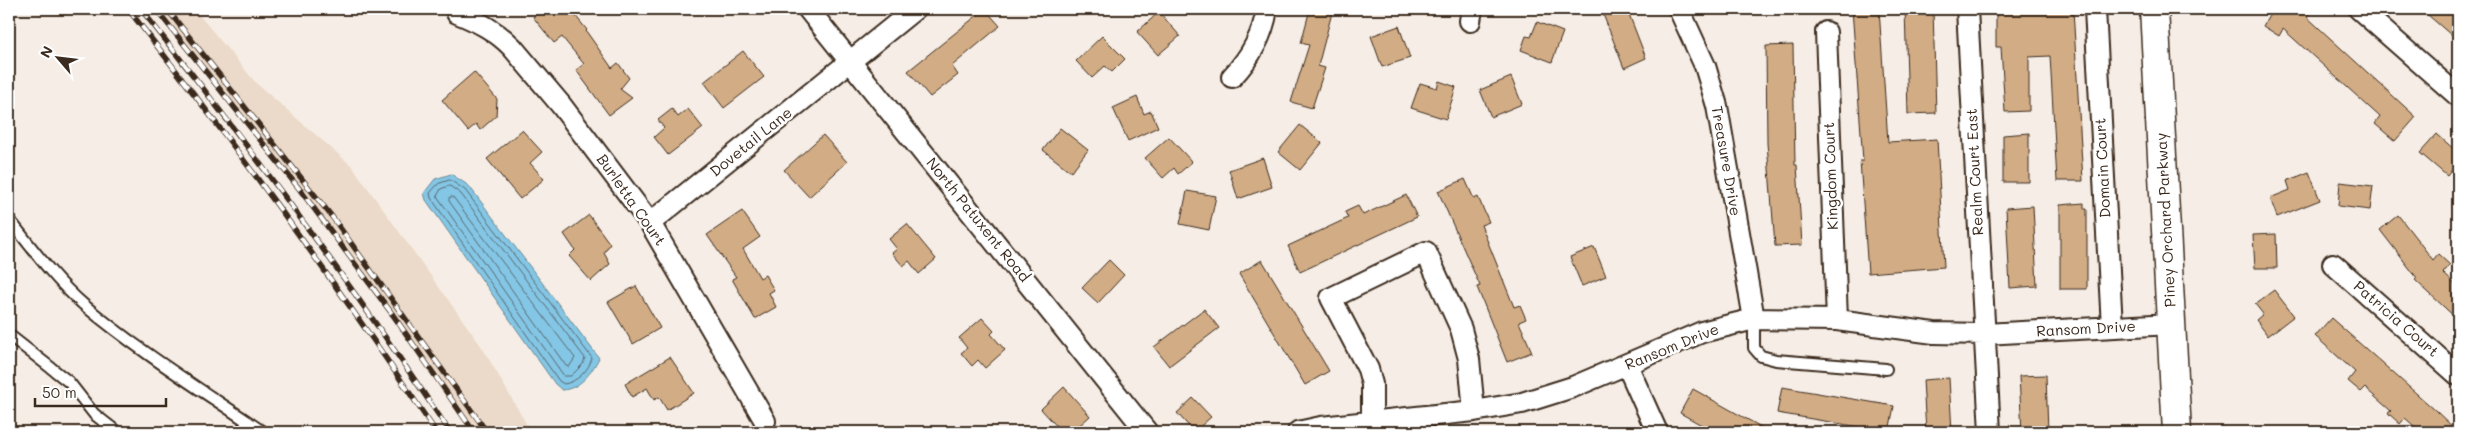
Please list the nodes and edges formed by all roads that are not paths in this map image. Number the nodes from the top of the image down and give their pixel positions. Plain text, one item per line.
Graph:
1 (808, 9) edge
2 (915, 9) edge
3 (1267, 9) edge
4 (1679, 9) edge
5 (1966, 9) edge
6 (2095, 9) edge
7 (2154, 9) edge
8 (2359, 9) edge
9 (457, 14) dead end
10 (1826, 32) dead end
11 (851, 62) junction
12 (1232, 77) dead end
13 (2458, 96) edge
14 (9, 219) edge
15 (650, 223) junction
16 (2333, 264) dead end
17 (1754, 319) junction
18 (1837, 320) junction
19 (2172, 324) junction
20 (2112, 328) junction
21 (1984, 334) junction
22 (9, 335) edge
23 (1627, 365) junction
24 (1886, 369) dead end
25 (2458, 375) edge
26 (1474, 411) junction
27 (765, 421) dead end
28 (1372, 422) junction
29 (250, 423) junction
30 (117, 432) edge
31 (238, 432) edge
32 (264, 432) edge
33 (1147, 432) edge
34 (1298, 432) edge
35 (1657, 432) edge
36 (1990, 432) edge
37 (2178, 432) edge

1 - 11 street, North Patuxent Road
2 - 11 street
3 - 12 street
4 - 17 street, Treasure Drive
5 - 21 street, Realm Court East
6 - 20 street, Domain Court
7 - 19 main road, Piney Orchard Parkway
8 - 13 street
9 - 15 street, Burletta Court
10 - 18 street, Kingdom Court
11 - 15 street, Dovetail Lane
11 - 33 street, North Patuxent Road
14 - 29 lane
15 - 27 street, Burletta Court
16 - 25 street, Patricia Court
17 - 18 street, Ransom Drive
17 - 23 street, Ransom Drive
17 - 24 lane
18 - 21 street, Ransom Drive
19 - 20 street, Ransom Drive
19 - 37 main road, Piney Orchard Parkway
20 - 21 street, Ransom Drive
21 - 36 street, Realm Court East
22 - 30 lane
23 - 26 street, Ransom Drive
23 - 35 street
26 - 28 street, Ransom Drive
26 - 28 street
28 - 34 street, Ransom Drive
29 - 31 lane
29 - 32 lane

